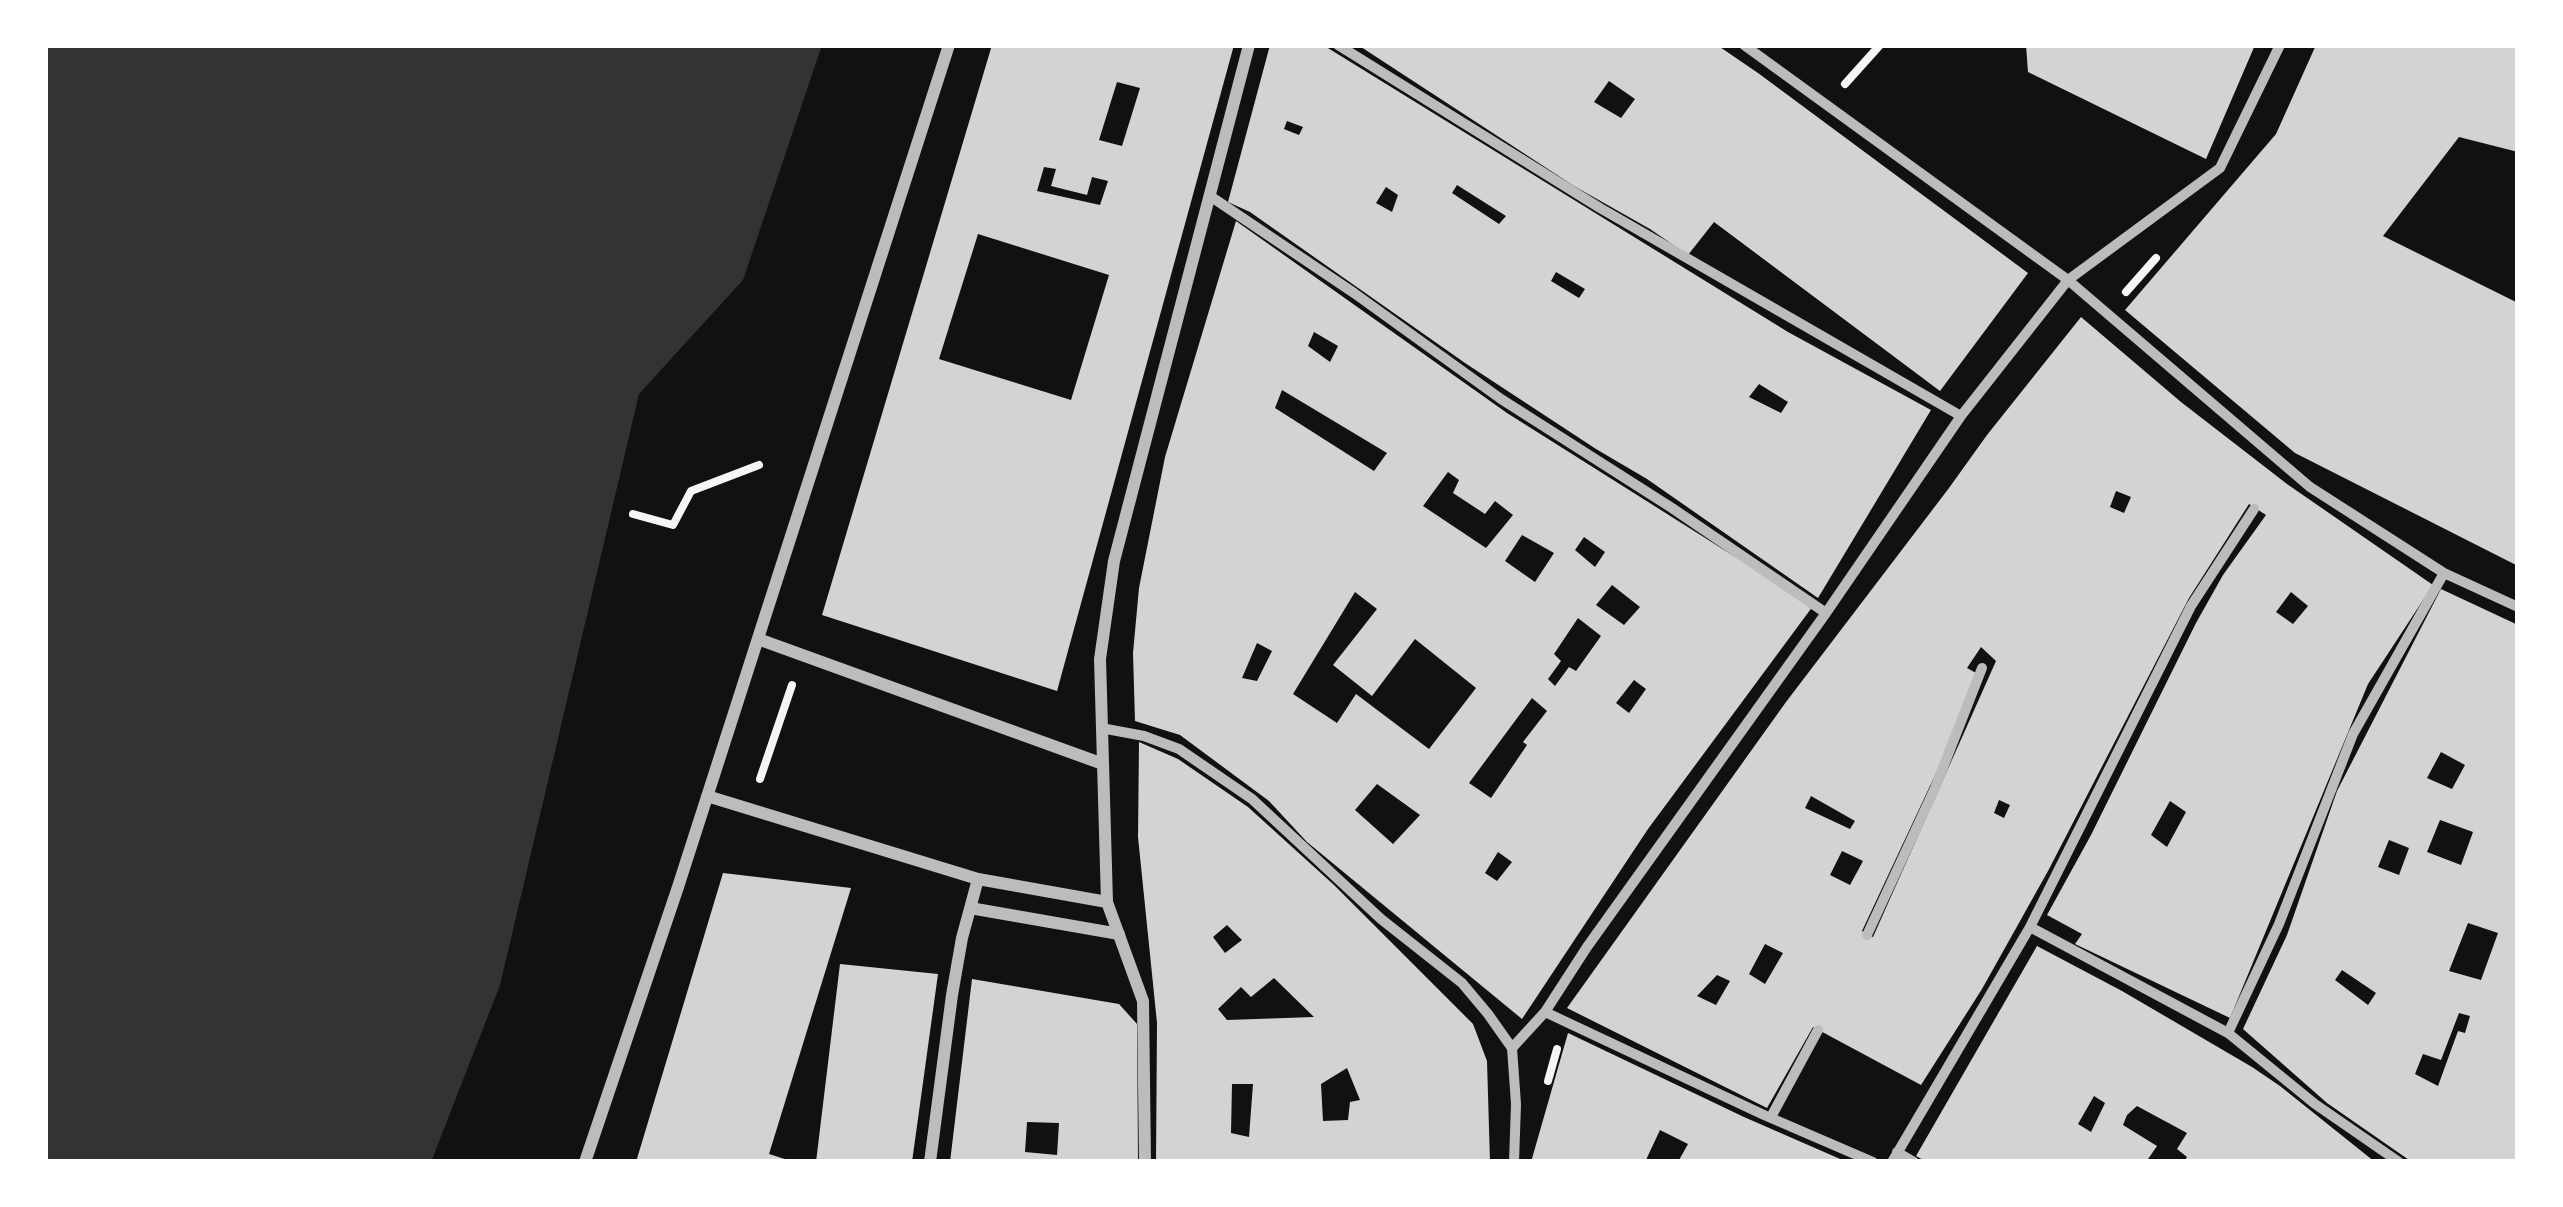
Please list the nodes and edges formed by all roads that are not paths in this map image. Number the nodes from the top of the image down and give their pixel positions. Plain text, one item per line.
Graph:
1 (949, 45) edge
2 (1249, 45) edge
3 (1338, 45) edge
4 (1744, 45) edge
5 (2280, 45) edge
6 (1210, 196) junction
7 (2068, 280) junction
8 (1961, 416) junction
9 (2254, 509) dead end
10 (2444, 573) junction
11 (2518, 607) edge
12 (1826, 613) junction
13 (758, 639) junction
14 (1982, 668) dead end
15 (1101, 728) junction
16 (1102, 764) junction
17 (707, 796) junction
18 (978, 879) junction
19 (1106, 902) junction
20 (970, 908) junction
21 (2030, 927) junction
22 (1119, 934) junction
23 (1867, 935) dead end
24 (1545, 1012) junction
25 (1818, 1030) dead end
26 (2228, 1033) junction
27 (1512, 1048) junction
28 (1768, 1116) junction
29 (1894, 1157) edge
30 (585, 1162) edge
31 (930, 1162) edge
32 (1145, 1162) edge
33 (1514, 1162) edge
34 (1873, 1162) edge
35 (1914, 1162) edge
36 (2399, 1162) edge

1 - 13 street
2 - 6 street
3 - 8 street
4 - 7 street
5 - 7 street
6 - 12 street
6 - 15 street
7 - 8 street
7 - 10 street
8 - 12 street
9 - 21 street
10 - 11 street
10 - 26 street
12 - 24 street
13 - 16 street
13 - 17 street
14 - 23 street
15 - 16 street
15 - 27 street
16 - 19 street
17 - 18 street
17 - 30 street
18 - 19 street
18 - 20 street
19 - 22 street
20 - 22 street
20 - 31 street
21 - 26 street
21 - 29 street
22 - 32 street
24 - 27 street
24 - 28 street
25 - 28 street
26 - 36 street
27 - 33 street
28 - 34 street
29 - 35 street

